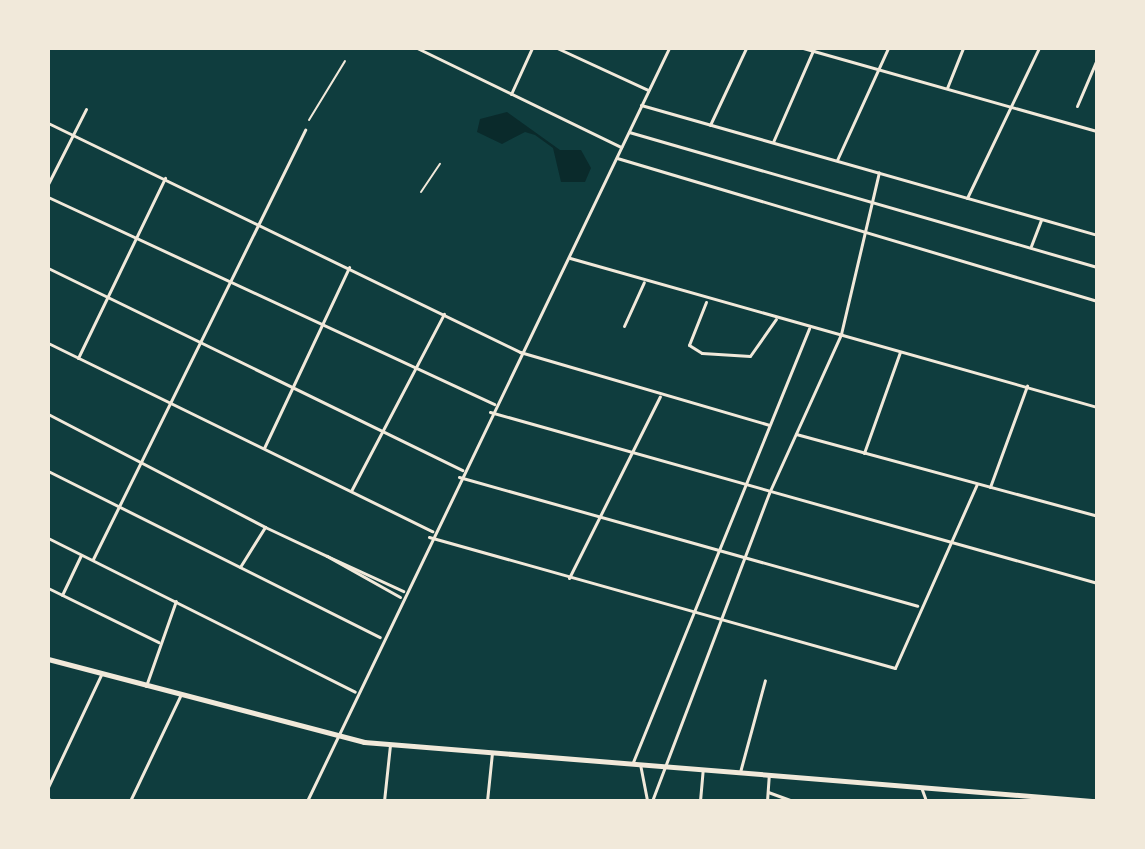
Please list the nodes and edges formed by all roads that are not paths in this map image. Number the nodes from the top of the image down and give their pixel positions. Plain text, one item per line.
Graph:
1 (417, 48) edge
2 (532, 48) edge
3 (557, 48) edge
4 (572, 48) edge
5 (669, 48) edge
6 (746, 48) edge
7 (803, 48) edge
8 (888, 48) edge
9 (963, 48) edge
10 (1039, 48) edge
11 (814, 49) edge
12 (570, 54) junction
13 (1097, 59) edge
14 (345, 61) dead end
15 (877, 68) junction
16 (947, 88) junction
17 (648, 90) junction
18 (511, 94) junction
19 (641, 105) junction
20 (1013, 106) junction
21 (1077, 106) dead end
22 (86, 109) dead end
23 (309, 120) dead end
24 (48, 123) edge
25 (710, 125) junction
26 (305, 130) dead end
27 (1097, 131) edge
28 (629, 132) junction
29 (73, 134) junction
30 (773, 142) junction
31 (621, 147) junction
32 (616, 158) junction
33 (837, 160) junction
34 (440, 164) dead end
35 (879, 172) junction
36 (165, 178) junction
37 (48, 184) edge
38 (421, 192) dead end
39 (48, 197) edge
40 (967, 198) junction
41 (872, 203) junction
42 (1041, 220) junction
43 (259, 222) junction
44 (862, 233) junction
45 (1097, 235) edge
46 (136, 239) junction
47 (1030, 247) junction
48 (569, 258) junction
49 (349, 267) junction
50 (1097, 267) edge
51 (48, 268) edge
52 (644, 281) junction
53 (230, 283) junction
54 (107, 297) junction
55 (707, 301) junction
56 (1097, 301) edge
57 (445, 313) junction
58 (776, 319) junction
59 (322, 325) junction
60 (624, 326) dead end
61 (809, 328) junction
62 (841, 334) junction
63 (48, 343) edge
64 (201, 344) junction
65 (520, 352) junction
66 (900, 352) junction
67 (78, 358) junction
68 (415, 369) junction
69 (1027, 385) junction
70 (292, 389) junction
71 (660, 394) junction
72 (172, 404) junction
73 (494, 404) junction
74 (1097, 407) edge
75 (490, 412) junction
76 (48, 414) edge
77 (769, 425) junction
78 (381, 433) junction
79 (796, 434) junction
80 (264, 448) junction
81 (864, 453) junction
82 (628, 455) junction
83 (142, 465) junction
84 (462, 470) junction
85 (48, 471) edge
86 (459, 477) junction
87 (977, 484) junction
88 (745, 486) junction
89 (990, 487) junction
90 (351, 491) junction
91 (769, 493) junction
92 (121, 508) junction
93 (1097, 516) edge
94 (597, 518) junction
95 (265, 527) junction
96 (432, 531) junction
97 (429, 537) junction
98 (48, 538) edge
99 (953, 545) junction
100 (718, 552) junction
101 (81, 554) junction
102 (327, 556) junction
103 (93, 559) junction
104 (743, 560) junction
105 (240, 567) junction
106 (569, 578) junction
107 (1097, 583) edge
108 (48, 588) edge
109 (403, 591) junction
110 (62, 595) junction
111 (400, 597) junction
112 (176, 601) junction
113 (918, 606) junction
114 (694, 614) junction
115 (719, 620) junction
116 (380, 637) junction
117 (158, 642) junction
118 (48, 659) edge
119 (102, 674) junction
120 (765, 680) dead end
121 (146, 686) junction
122 (355, 692) junction
123 (180, 696) junction
124 (335, 737) junction
125 (390, 745) junction
126 (492, 753) junction
127 (632, 763) junction
128 (640, 764) junction
129 (663, 765) junction
130 (703, 769) junction
131 (740, 772) junction
132 (769, 775) junction
133 (48, 787) edge
134 (921, 787) junction
135 (768, 792) junction
136 (48, 799) edge
137 (53, 801) edge
138 (130, 801) edge
139 (307, 801) edge
140 (384, 801) edge
141 (487, 801) edge
142 (649, 801) edge
143 (700, 801) edge
144 (767, 801) edge
145 (793, 801) edge
146 (926, 801) edge
147 (1092, 801) edge

1 - 18 street
2 - 18 street
3 - 12 street
4 - 12 street
5 - 17 street
6 - 25 street
7 - 11 street
8 - 15 street
9 - 16 street
10 - 20 street
11 - 15 street
11 - 30 street
12 - 17 street
13 - 21 street
14 - 23 street
15 - 16 street
15 - 33 street
16 - 20 street
17 - 19 street
18 - 31 street
19 - 25 street
19 - 28 street
20 - 27 street
20 - 40 street
22 - 29 street
24 - 29 street
25 - 30 street
26 - 43 street
28 - 31 street
28 - 41 street
29 - 36 street
29 - 37 street
30 - 33 street
31 - 32 street
32 - 44 street
32 - 48 street
33 - 35 street
34 - 38 street
35 - 40 street
35 - 41 street
36 - 43 street
36 - 46 street
39 - 46 street
40 - 42 street
41 - 44 street
41 - 47 street
42 - 45 street
42 - 47 street
43 - 49 street
43 - 53 street
44 - 56 street
44 - 62 street
46 - 53 street
46 - 54 street
47 - 50 street
48 - 52 street
48 - 65 street
49 - 57 street
49 - 59 street
51 - 54 street
52 - 55 street
52 - 60 street
53 - 59 street
53 - 64 street
54 - 64 street
54 - 67 street
55 - 58 street
55 - 58 street
57 - 65 street
57 - 68 street
58 - 61 street
59 - 68 street
59 - 70 street
61 - 62 street
61 - 77 street
62 - 66 street
62 - 79 street
63 - 67 street
64 - 70 street
64 - 72 street
65 - 71 street
65 - 73 street
66 - 69 street
66 - 81 street
67 - 72 street
68 - 73 street
68 - 78 street
69 - 74 street
69 - 89 street
70 - 78 street
70 - 80 street
71 - 77 street
71 - 82 street
72 - 80 street
72 - 83 street
73 - 75 street
75 - 82 street
75 - 84 street
76 - 83 street
77 - 88 street
78 - 84 street
78 - 90 street
79 - 81 street
79 - 91 street
80 - 90 street
81 - 87 street
82 - 88 street
82 - 94 street
83 - 92 street
83 - 95 street
84 - 86 street
85 - 92 street
86 - 94 street
86 - 96 street
87 - 89 street
87 - 99 street
88 - 91 street
88 - 100 street
89 - 93 street
90 - 96 street
91 - 99 street
91 - 104 street
92 - 103 street
92 - 105 street
94 - 100 street
94 - 106 street
95 - 102 street
95 - 105 street
96 - 97 street
97 - 106 street
97 - 109 street
98 - 101 street
99 - 107 street
99 - 113 street
100 - 104 street
100 - 114 street
101 - 103 street
101 - 110 street
102 - 109 street
102 - 111 street
103 - 112 street
104 - 113 street
104 - 115 street
105 - 116 street
106 - 114 street
108 - 110 street
109 - 111 street
110 - 117 street
111 - 116 street
112 - 117 street
112 - 122 street
113 - 115 street
114 - 115 street
114 - 127 street
115 - 129 street
116 - 122 street
117 - 121 street
118 - 119 main road
119 - 121 main road
119 - 133 street
120 - 131 street
121 - 123 main road
122 - 124 street
123 - 124 main road
123 - 138 street
124 - 125 main road
124 - 139 street
125 - 126 main road
125 - 140 street
126 - 127 main road
126 - 141 street
127 - 128 main road
128 - 129 main road
128 - 142 street
129 - 130 main road
129 - 142 street
130 - 131 main road
130 - 143 street
131 - 132 main road
132 - 134 main road
132 - 135 street
134 - 146 street
134 - 147 main road
135 - 144 street
135 - 145 street
136 - 137 street

